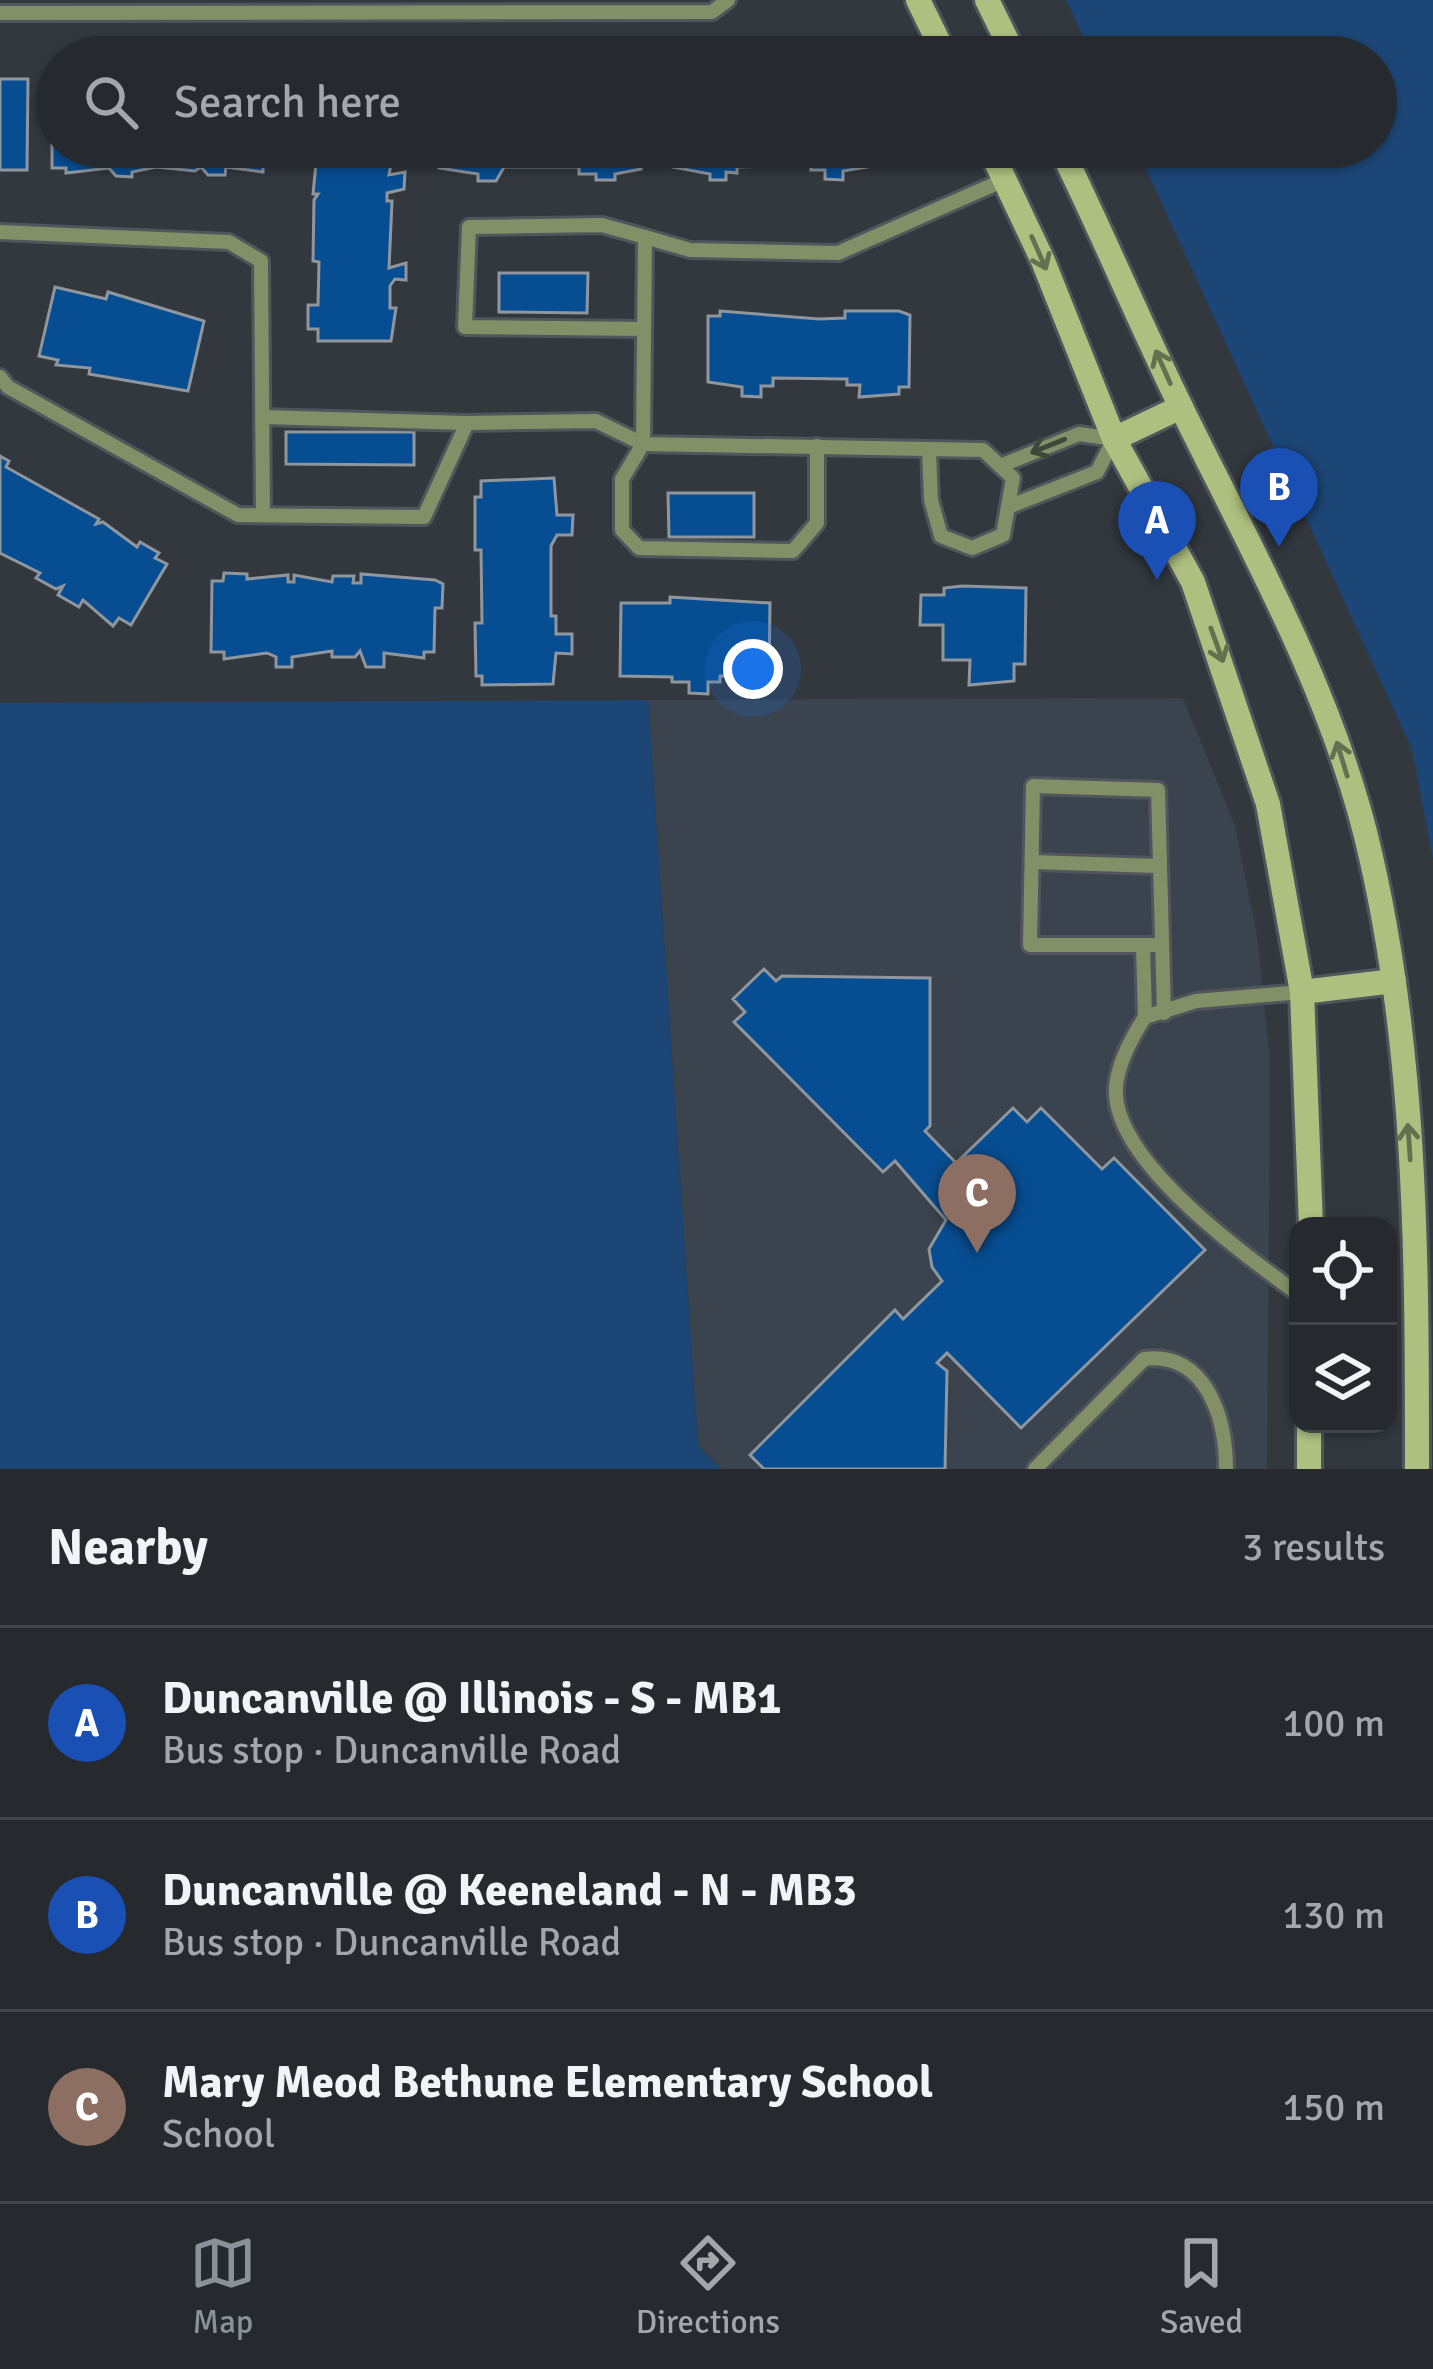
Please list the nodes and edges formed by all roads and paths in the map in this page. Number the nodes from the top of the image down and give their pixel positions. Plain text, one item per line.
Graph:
1 (728, 0) edge
2 (918, 0) edge
3 (987, 0) edge
4 (283, 6) edge
5 (0, 13) edge
6 (936, 36) edge
7 (1005, 36) edge
8 (998, 168) edge
9 (1070, 168) edge
10 (1004, 180) junction
11 (0, 232) edge
12 (645, 237) junction
13 (644, 329) junction
14 (0, 377) edge
15 (1181, 406) junction
16 (262, 416) junction
17 (467, 423) junction
18 (1114, 439) junction
19 (643, 444) junction
20 (817, 446) junction
21 (929, 450) junction
22 (1000, 466) junction
23 (1008, 507) junction
24 (263, 515) junction
25 (1032, 862) junction
26 (1157, 866) junction
27 (1143, 946) junction
28 (1161, 946) junction
29 (1394, 981) junction
30 (1302, 992) junction
31 (1164, 1012) junction
32 (1145, 1017) junction
33 (1311, 1217) edge
34 (1289, 1287) edge
35 (1309, 1433) edge
36 (1035, 1469) edge
37 (1226, 1469) edge
38 (1309, 1469) edge
39 (1417, 1469) edge

1 - 4 lane
2 - 6 main road
3 - 7 main road
4 - 5 lane
8 - 10 main road
15 -> 9 main road
10 - 12 lane
10 -> 18 main road
11 - 16 lane
12 - 13 lane
12 - 13 lane
13 - 19 lane
14 - 24 lane
15 - 18 main road
29 -> 15 main road
16 - 17 lane
16 - 24 lane
17 - 19 lane
17 - 24 lane
18 -> 22 lane
18 - 23 lane
18 -> 30 main road
19 - 20 lane
19 - 20 lane
20 - 21 lane
21 - 22 lane
21 - 23 lane
22 - 23 lane
25 - 26 lane
25 - 26 lane
25 - 27 lane
26 - 28 lane
27 - 28 lane
27 - 32 lane
28 - 31 lane
29 - 30 main road
39 -> 29 main road
30 - 31 lane
30 - 33 main road
31 - 32 lane
32 - 34 lane
35 - 38 main road
36 - 37 lane

